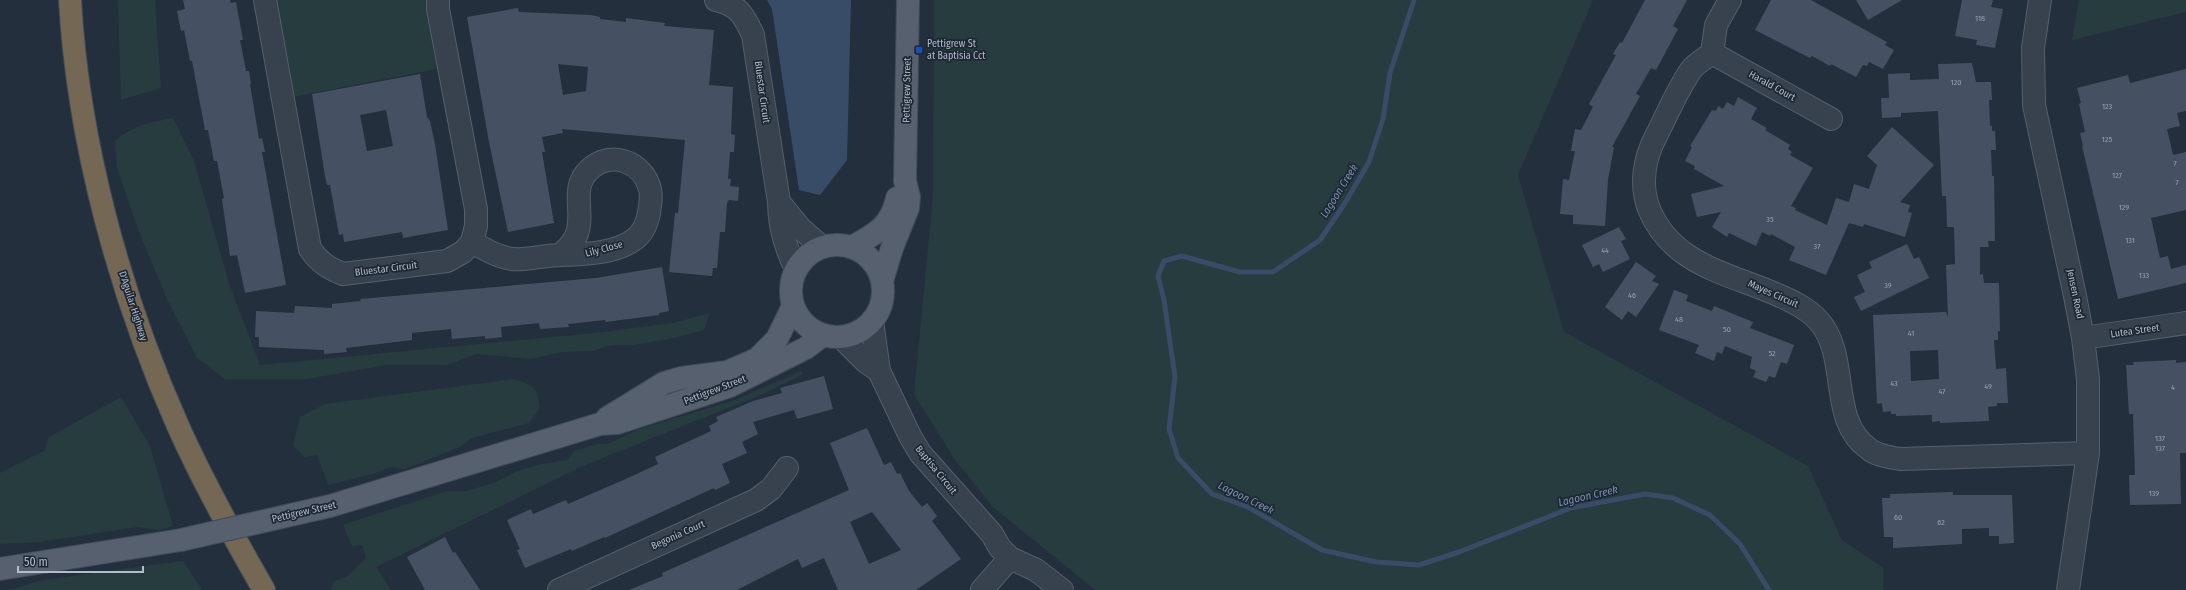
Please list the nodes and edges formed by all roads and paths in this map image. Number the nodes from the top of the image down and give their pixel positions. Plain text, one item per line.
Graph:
1 (70, 0) edge
2 (265, 0) edge
3 (438, 0) edge
4 (716, 0) edge
5 (908, 0) edge
6 (1730, 0) edge
7 (2040, 0) edge
8 (1712, 52) junction
9 (1831, 119) dead end
10 (905, 181) junction
11 (779, 202) junction
12 (472, 242) junction
13 (822, 247) junction
14 (852, 247) junction
15 (561, 254) junction
16 (796, 268) junction
17 (882, 281) junction
18 (793, 306) junction
19 (872, 321) junction
20 (2186, 323) edge
21 (832, 336) junction
22 (2083, 338) junction
23 (879, 371) junction
24 (600, 424) junction
25 (2088, 454) junction
26 (787, 468) dead end
27 (1010, 558) junction
28 (0, 569) edge
29 (264, 590) edge
30 (559, 590) edge
31 (982, 590) edge
32 (1062, 590) edge
33 (2068, 590) edge

1 - 29 highway, D'Aguilar Highway
2 - 12 street, Bluestar Circuit
3 - 12 street
4 - 11 street, Bluestar Circuit
5 - 10 main road, Pettigrew Street
6 - 8 street
7 - 22 street, Jensen Road
8 - 9 street, Harald Court
8 - 25 street, Mayes Circuit
10 - 14 main road, Pettigrew Street
10 - 17 main road, Pettigrew Street
11 - 13 street
11 - 16 street, Bluestar Circuit
12 - 15 street, Lily Close
13 - 14 main road
13 - 16 main road
14 - 17 main road
15 - 15 street, Lily Close
16 - 18 main road
17 - 19 main road
18 - 21 main road
18 - 24 main road, Pettigrew Street
19 - 21 main road
19 - 23 street, Baptisa Circuit
20 - 22 street, Lutea Street
21 - 23 street, Baptisa Circuit
21 - 24 main road, Pettigrew Street
22 - 25 street, Jensen Road
23 - 27 street, Baptisa Circuit
24 - 28 main road, Pettigrew Street, bridge
25 - 33 street, Jensen Road
26 - 30 street, Begonia Court
27 - 31 street
27 - 32 street, Baptisa Circuit

